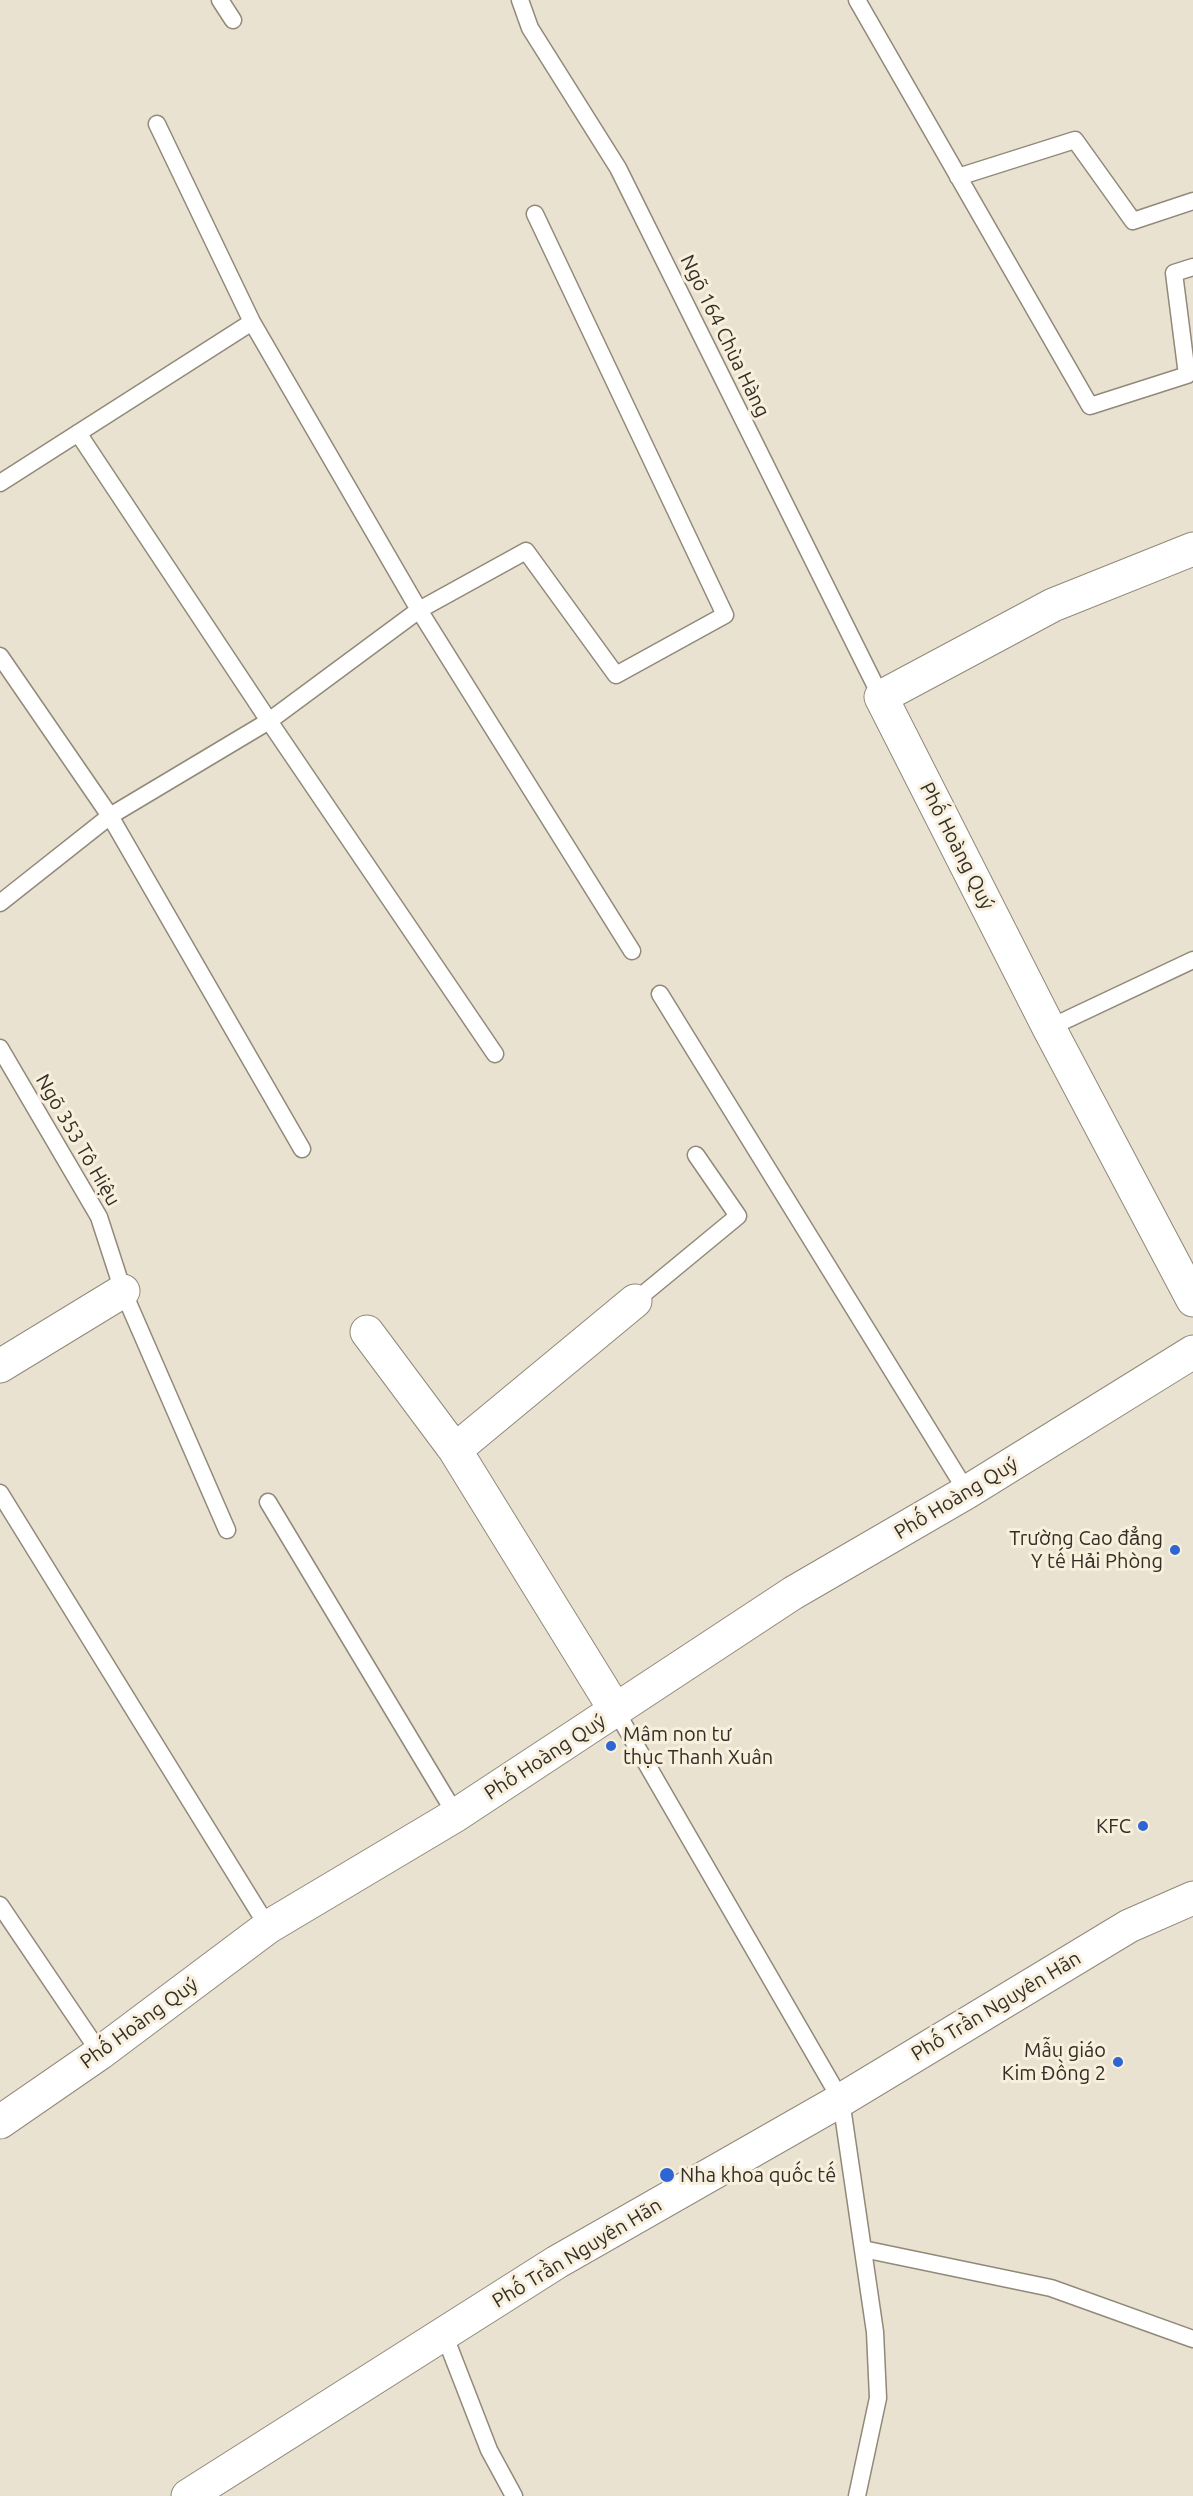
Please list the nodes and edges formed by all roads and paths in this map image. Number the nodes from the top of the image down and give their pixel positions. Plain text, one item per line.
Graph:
1 (220, 0) edge
2 (520, 0) edge
3 (856, 0) edge
4 (233, 20) dead end
5 (157, 124) dead end
6 (958, 177) junction
7 (1193, 201) edge
8 (535, 214) dead end
9 (1193, 267) edge
10 (252, 322) junction
11 (78, 433) junction
12 (0, 483) edge
13 (1193, 549) edge
14 (419, 610) junction
15 (0, 656) edge
16 (881, 697) junction
17 (269, 721) junction
18 (110, 816) junction
19 (0, 903) edge
20 (632, 951) dead end
21 (1193, 960) edge
22 (660, 994) dead end
23 (1049, 1028) junction
24 (0, 1048) edge
25 (495, 1054) dead end
26 (302, 1149) dead end
27 (696, 1155) dead end
28 (123, 1291) junction
29 (1193, 1300) edge
30 (635, 1301) joint
31 (367, 1332) dead end
32 (1193, 1352) edge
33 (0, 1366) edge
34 (454, 1450) junction
35 (967, 1492) junction
36 (0, 1493) edge
37 (268, 1502) dead end
38 (227, 1530) dead end
39 (616, 1711) junction
40 (456, 1815) junction
41 (1193, 1898) edge
42 (0, 1905) edge
43 (268, 1927) junction
44 (100, 2052) junction
45 (842, 2100) junction
46 (0, 2122) edge
47 (863, 2249) junction
48 (444, 2334) junction
49 (1193, 2339) edge
50 (188, 2496) edge
51 (514, 2496) edge
52 (857, 2496) edge

1 - 4 lane
2 - 16 lane, Ngõ 164 Chùa Hàng
3 - 6 lane
5 - 10 lane
6 - 7 lane
6 - 9 lane
8 - 14 lane
10 - 11 lane
10 - 14 lane
11 - 12 lane
11 - 17 lane
13 - 16 street
14 - 17 lane
14 - 20 lane
15 - 18 lane
16 - 23 street, Phố Hoàng Quý
17 - 18 lane
17 - 25 lane
18 - 19 lane
18 - 26 lane
21 - 23 lane
22 - 35 lane
23 - 29 street, Phố Hoàng Quý
24 - 28 lane, Ngõ 353 Tô Hiệu
27 - 30 lane
28 - 33 street
28 - 38 lane, Ngõ 353 Tô Hiệu
30 - 34 street
31 - 34 street
32 - 35 street, Phố Hoàng Quý
34 - 39 street
35 - 39 street, Phố Hoàng Quý
36 - 43 lane
37 - 40 lane
39 - 40 street, Phố Hoàng Quý
39 - 45 lane
40 - 43 street, Phố Hoàng Quý
41 - 45 street, Phố Trần Nguyên Hãn
42 - 44 lane
43 - 44 street, Phố Hoàng Quý
44 - 46 street, Phố Hoàng Quý
45 - 47 lane
45 - 48 street, Phố Trần Nguyên Hãn
47 - 49 lane
47 - 52 lane
48 - 50 street, Phố Trần Nguyên Hãn
48 - 51 lane

